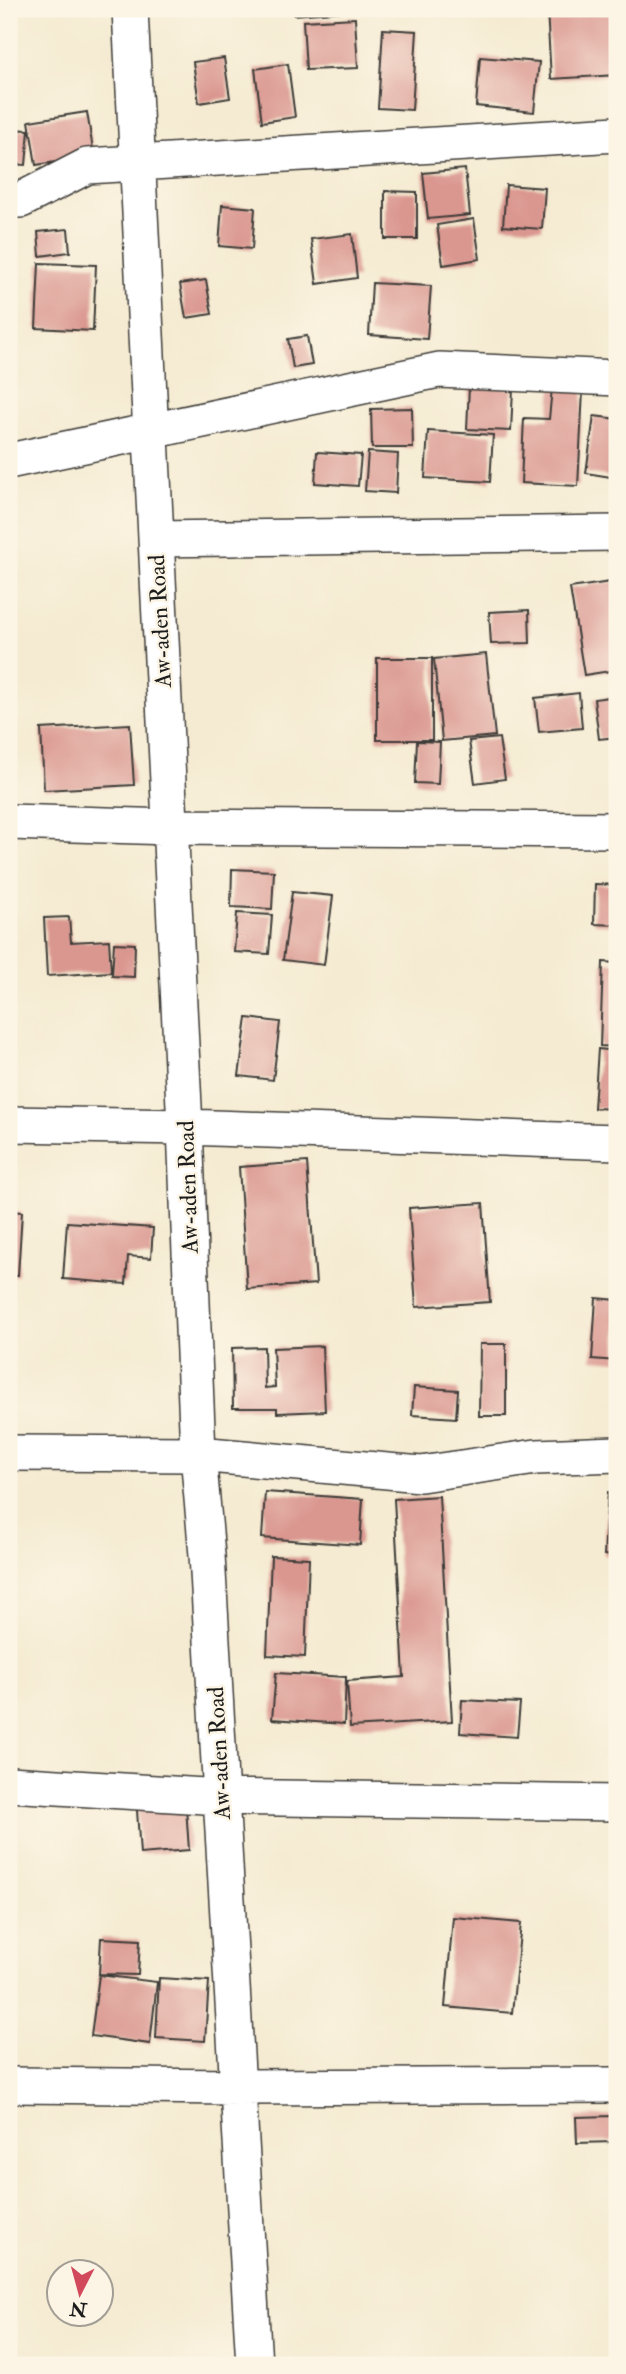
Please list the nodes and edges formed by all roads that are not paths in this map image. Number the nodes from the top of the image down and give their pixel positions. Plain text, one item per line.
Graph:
1 (130, 9) edge
2 (617, 134) edge
3 (9, 200) edge
4 (617, 378) edge
5 (9, 461) edge
6 (617, 533) edge
7 (156, 538) junction
8 (9, 822) edge
9 (170, 827) junction
10 (617, 830) edge
11 (9, 1124) edge
12 (185, 1127) junction
13 (617, 1142) edge
14 (9, 1453) edge
15 (198, 1454) junction
16 (617, 1454) edge
17 (9, 1784) edge
18 (221, 1797) junction
19 (617, 1803) edge
20 (9, 2085) edge
21 (617, 2085) edge
22 (239, 2087) junction
23 (254, 2365) edge

1 - 7 street, Aw-aden Road
2 - 3 street
4 - 5 street
6 - 7 street
7 - 9 street, Aw-aden Road
8 - 9 street
9 - 10 street
9 - 12 street, Aw-aden Road
11 - 12 street
12 - 13 street
12 - 15 street, Aw-aden Road
14 - 15 street
15 - 16 street
15 - 18 street, Aw-aden Road
17 - 18 street
18 - 19 street
18 - 22 street, Aw-aden Road
20 - 22 street
21 - 22 street
22 - 23 street, Aw-aden Road

